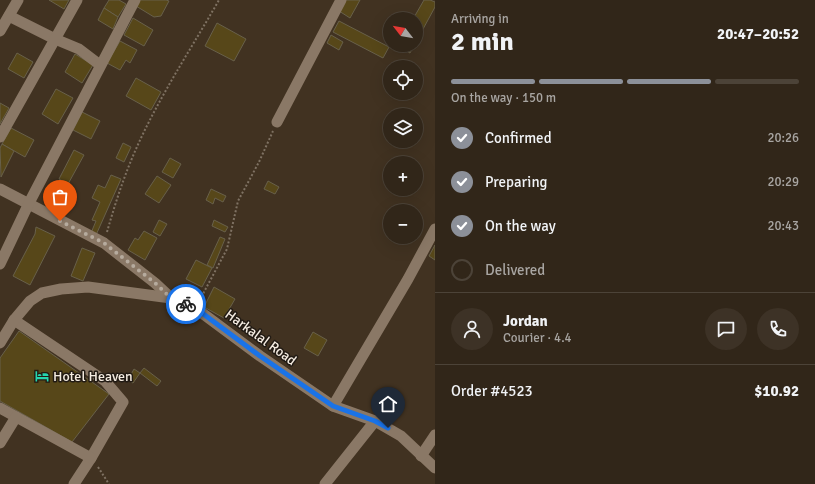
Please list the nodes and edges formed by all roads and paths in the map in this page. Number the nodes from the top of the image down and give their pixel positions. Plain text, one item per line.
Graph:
1 (18, 0) edge
2 (77, 0) edge
3 (219, 0) edge
4 (340, 0) edge
5 (132, 1) edge
6 (9, 16) junction
7 (0, 31) edge
8 (54, 39) junction
9 (100, 65) junction
10 (277, 122) joint
11 (0, 137) edge
12 (0, 189) edge
13 (29, 203) junction
14 (435, 229) edge
15 (104, 243) junction
16 (0, 264) edge
17 (171, 298) junction
18 (198, 310) junction
19 (14, 320) junction
20 (0, 343) edge
21 (333, 406) junction
22 (0, 408) edge
23 (16, 417) junction
24 (375, 421) junction
25 (435, 435) edge
26 (0, 443) edge
27 (421, 456) junction
28 (92, 458) junction
29 (435, 468) edge
30 (74, 484) edge
31 (109, 484) edge
32 (325, 484) edge

1 - 6 street
2 - 8 street
3 - 15 path
4 - 10 street
5 - 9 street
6 - 7 street
6 - 8 street
8 - 9 street
8 - 11 street
9 - 13 street
10 - 18 path
12 - 13 street
13 - 15 street
13 - 16 street
14 - 21 street
15 - 17 street
17 - 18 street, Harkalal Road
17 - 19 street, Harkalal Road
18 - 21 street, Harkalal Road
19 - 20 street, Harkalal Road
19 - 28 street
21 - 24 street, Harkalal Road
22 - 23 street
23 - 26 street
23 - 28 street
24 - 27 street, Harkalal Road
24 - 32 street
25 - 27 street
27 - 29 street, Harkalal Road
28 - 30 street
28 - 31 path

